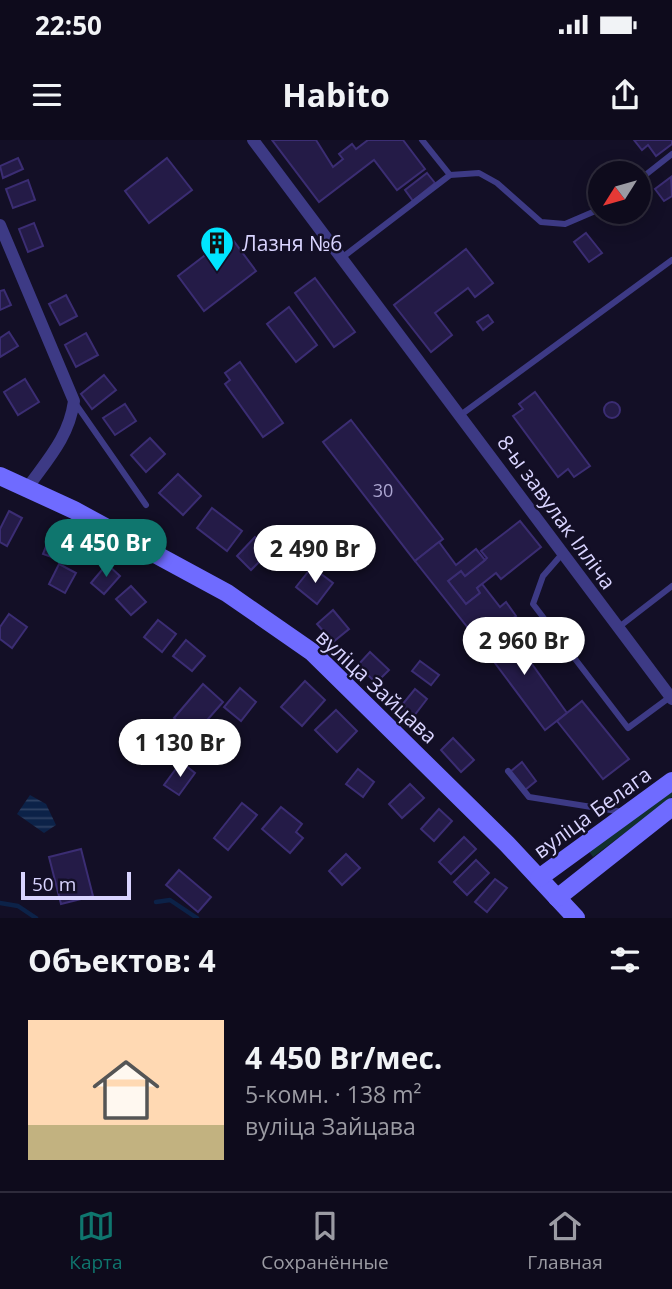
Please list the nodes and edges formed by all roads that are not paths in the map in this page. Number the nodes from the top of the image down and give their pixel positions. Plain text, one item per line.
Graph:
1 (253, 140) edge
2 (422, 140) edge
3 (672, 154) edge
4 (651, 171) edge
5 (450, 175) junction
6 (588, 214) edge
7 (0, 225) edge
8 (343, 257) junction
9 (672, 260) edge
10 (74, 401) junction
11 (462, 415) junction
12 (0, 476) edge
13 (28, 487) junction
14 (146, 505) dead end
15 (563, 553) junction
16 (672, 586) edge
17 (619, 627) junction
18 (671, 697) edge
19 (508, 771) dead end
20 (672, 781) edge
21 (672, 807) edge
22 (628, 814) junction
23 (539, 878) junction
24 (557, 898) junction
25 (576, 918) edge

1 - 8 street, 8-ы завулак Ілліча
2 - 5 lane
3 - 4 lane
5 - 6 lane
5 - 8 lane
7 - 10 street
8 - 11 street, 8-ы завулак Ілліча
9 - 11 lane
10 - 13 street
10 - 14 lane
11 - 15 street, 8-ы завулак Ілліча
12 - 13 street, вуліца Зайцава
13 - 23 street, вуліца Зайцава
15 - 17 street, 8-ы завулак Ілліча
15 - 18 lane
16 - 17 lane
17 - 18 street, 8-ы завулак Ілліча
19 - 22 lane
20 - 22 street, вуліца Белага
21 - 24 street, вуліца Белага
22 - 23 street, вуліца Белага
23 - 24 street, вуліца Зайцава
24 - 25 street, вуліца Зайцава

